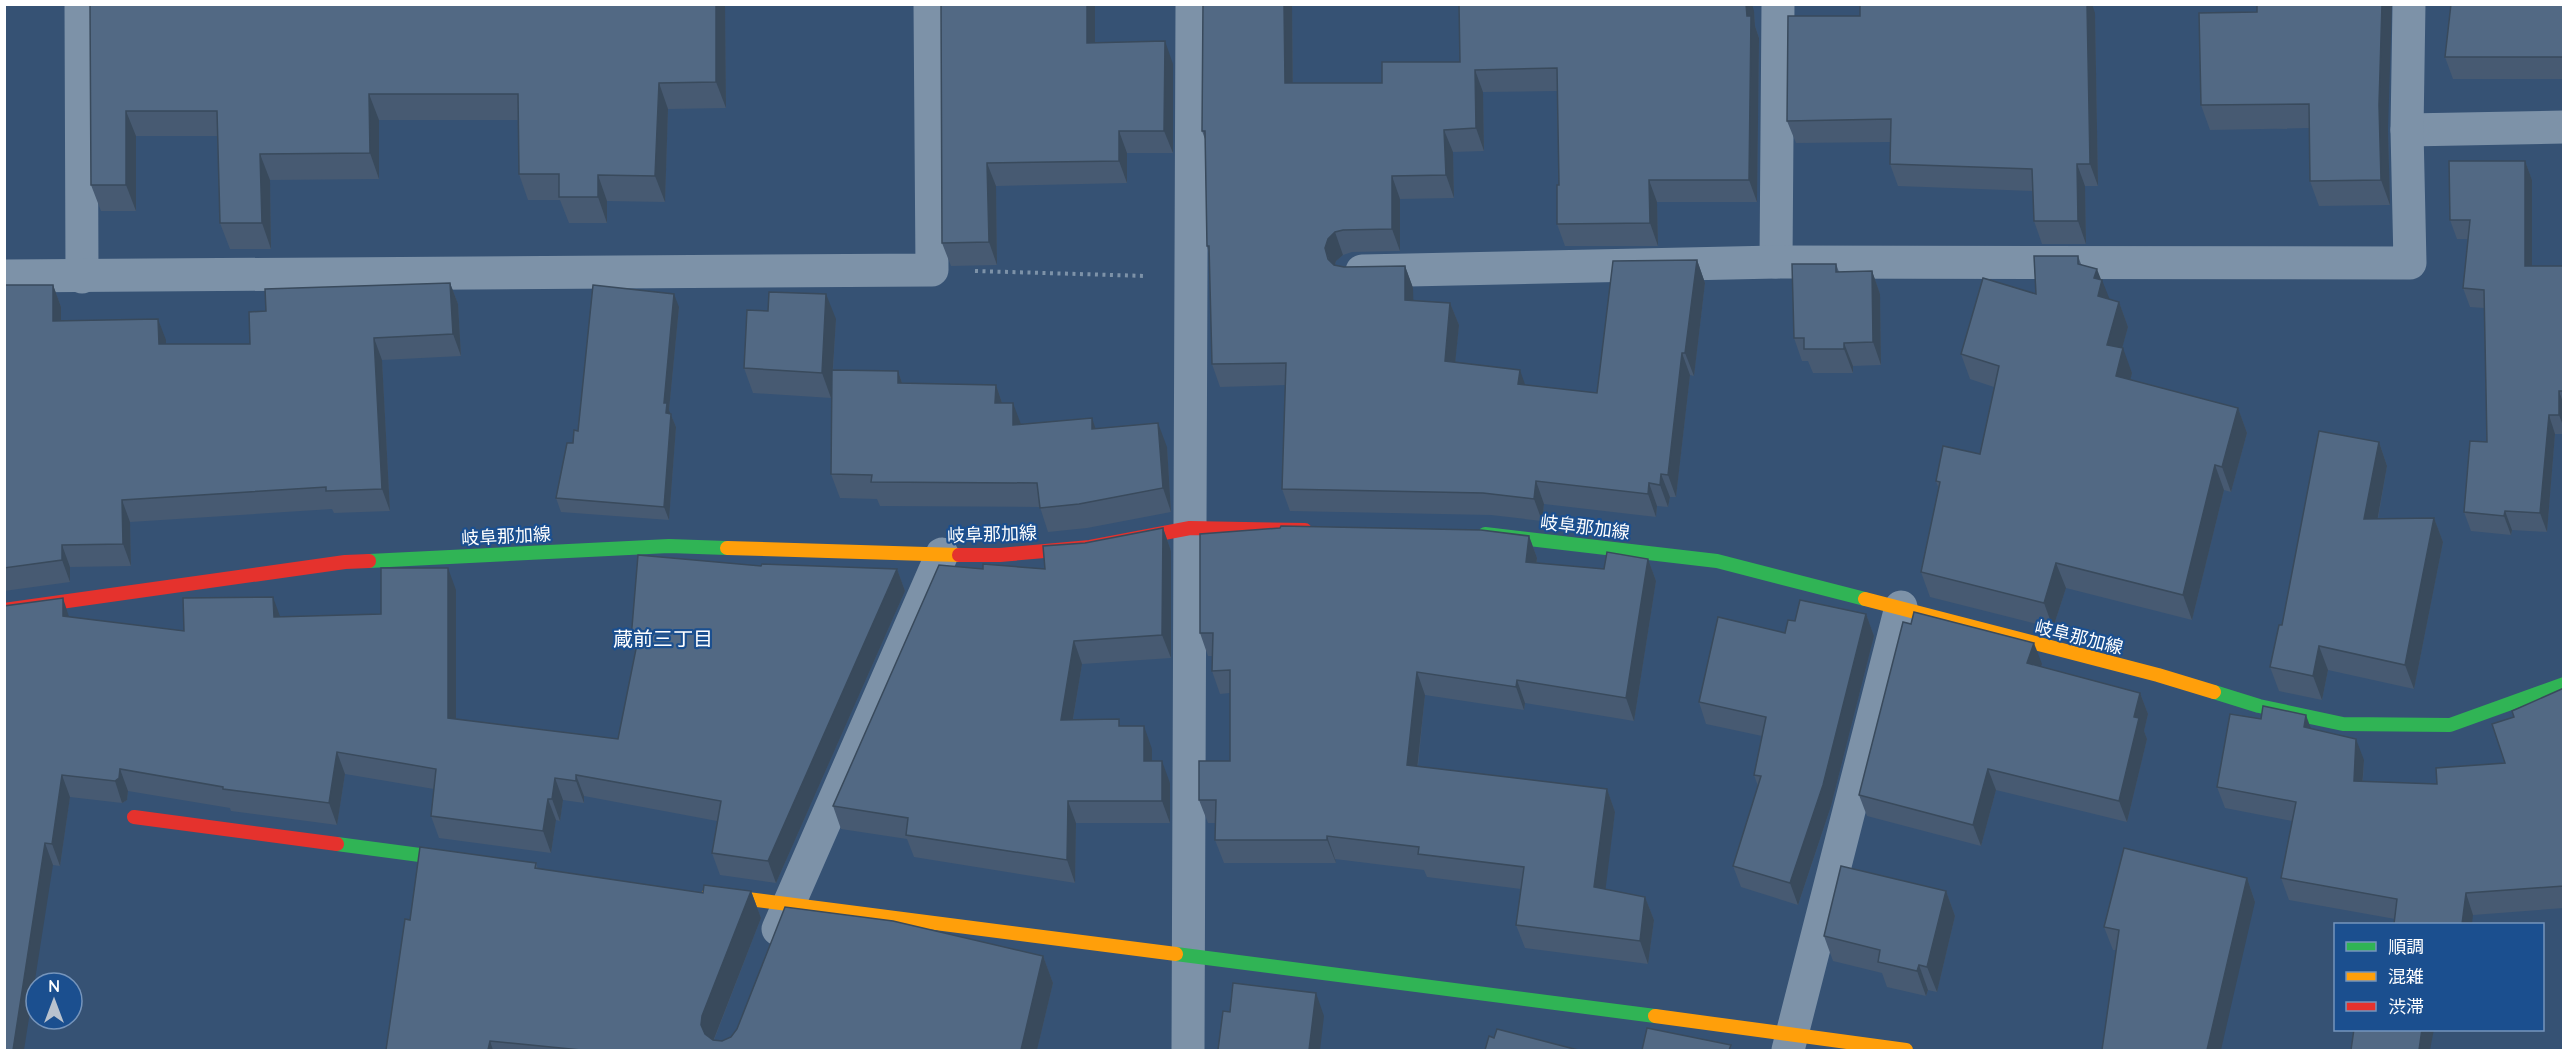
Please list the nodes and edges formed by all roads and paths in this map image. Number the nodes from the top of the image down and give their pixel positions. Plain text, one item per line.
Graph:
1 (81, 4) edge
2 (930, 4) edge
3 (1192, 4) edge
4 (1778, 4) edge
5 (2409, 4) edge
6 (2564, 127) edge
7 (2407, 130) junction
8 (1776, 262) junction
9 (932, 270) junction
10 (1352, 271) edge
11 (4, 276) edge
12 (82, 277) junction
13 (1192, 277) junction
14 (1190, 528) junction
15 (1317, 531) edge
16 (1468, 534) edge
17 (942, 554) junction
18 (1901, 607) junction
19 (4, 610) edge
20 (2564, 684) edge
21 (134, 817) dead end
22 (478, 863) edge
23 (692, 891) edge
24 (787, 904) junction
25 (767, 956) edge
26 (1190, 957) junction
27 (1790, 1042) edge
28 (1188, 1050) edge
29 (1906, 1050) edge

1 - 12 street
2 - 9 street
3 - 13 street
4 - 8 street
5 - 7 street
6 - 7 street
7 - 8 street
8 - 10 street
9 - 12 street
9 - 13 path
11 - 12 street
13 - 14 street
14 - 15 main road, 岐阜那加線
14 - 17 main road, 岐阜那加線
14 - 26 street
16 - 18 main road, 岐阜那加線
17 - 19 main road, 岐阜那加線
17 - 24 street
18 - 20 main road, 岐阜那加線
18 - 27 street
21 - 22 main road
23 - 24 main road
24 - 25 street
24 - 26 main road
26 - 27 main road
26 - 28 street
27 - 29 main road

